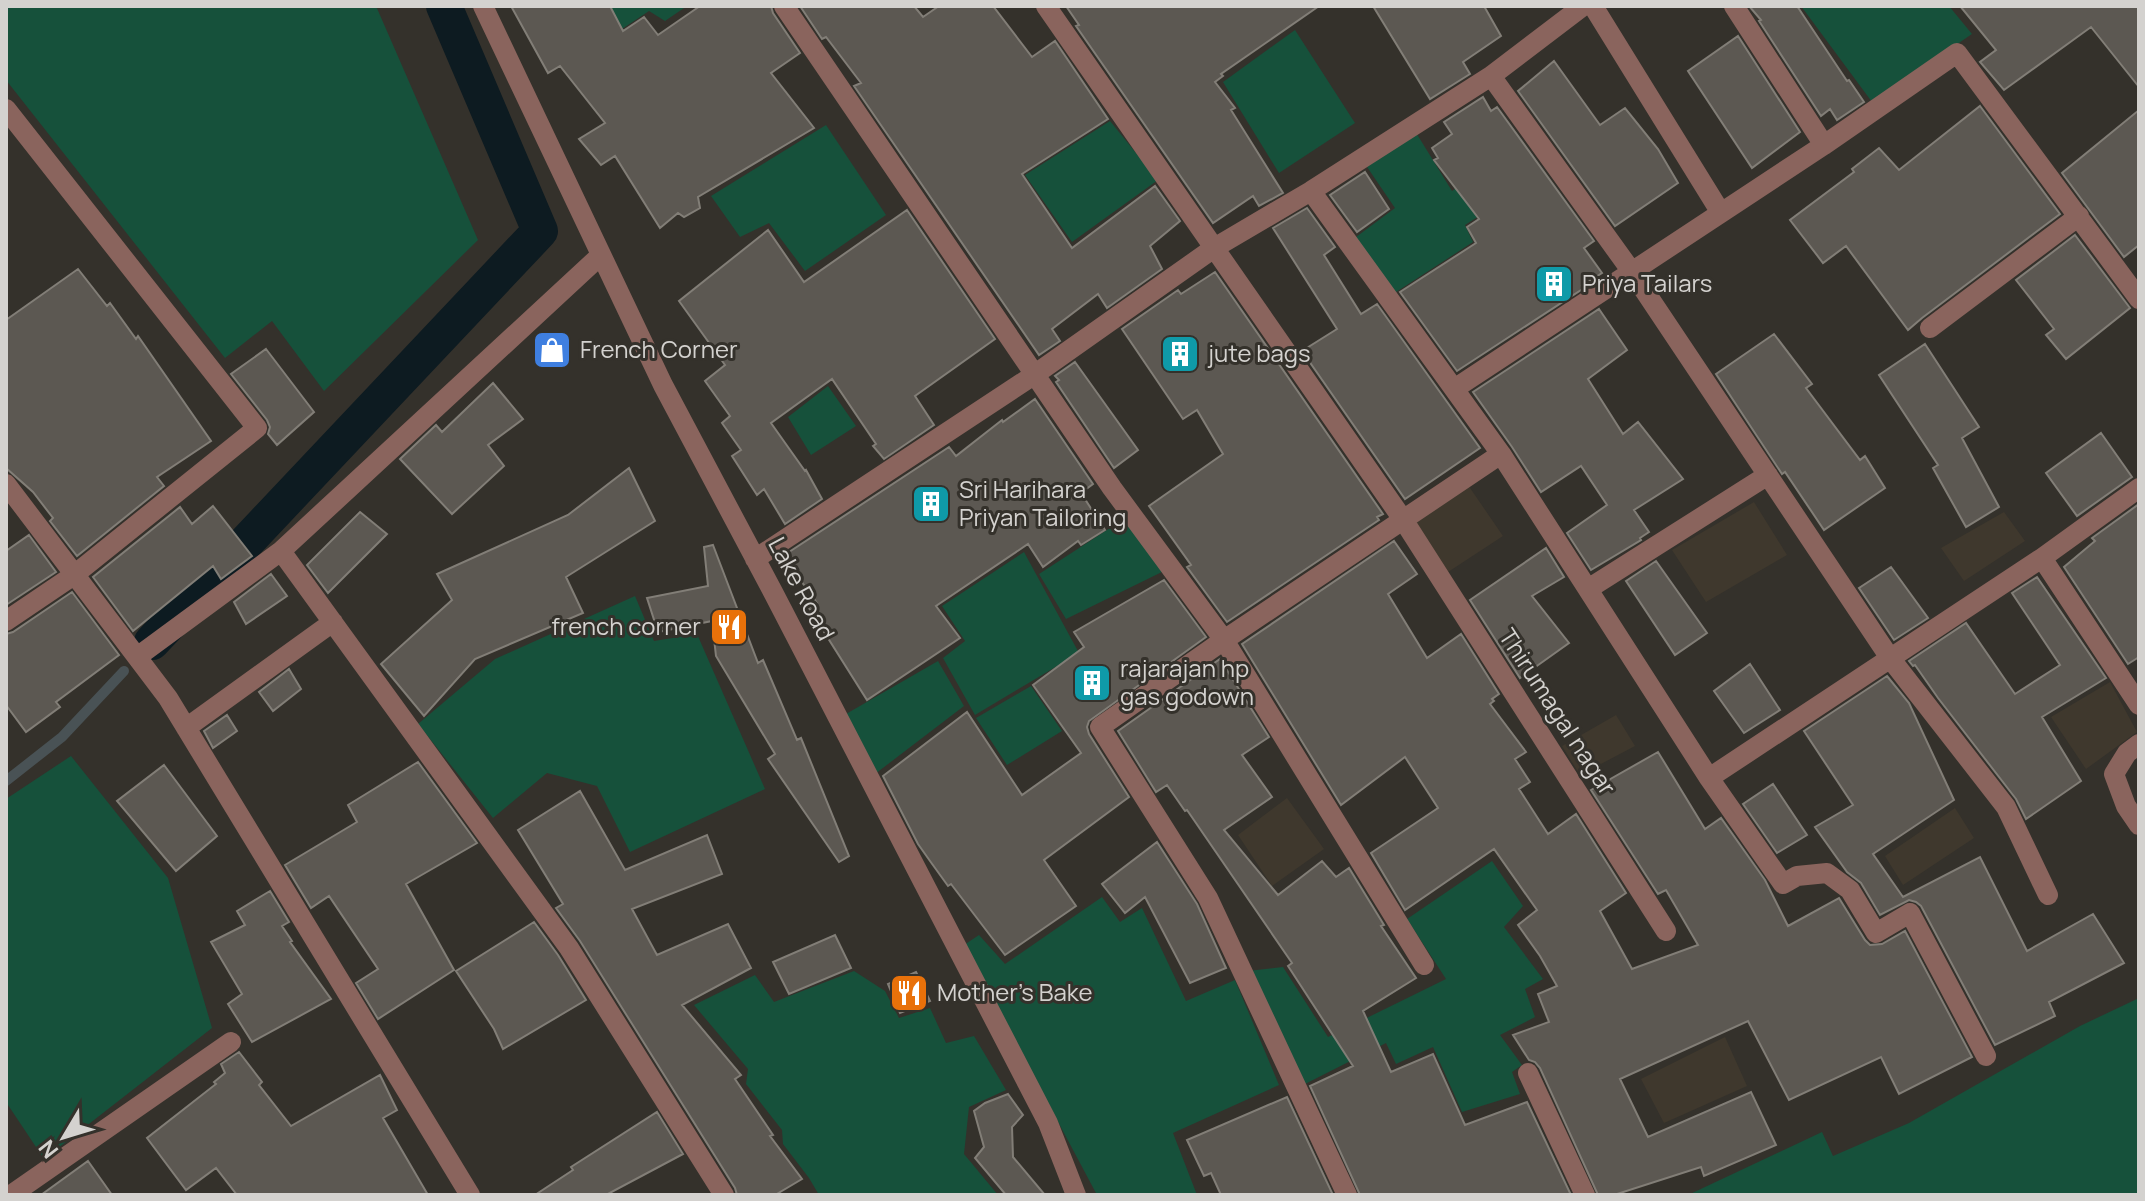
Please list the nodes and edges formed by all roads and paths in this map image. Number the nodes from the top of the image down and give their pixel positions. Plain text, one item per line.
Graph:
1 (483, 6) edge
2 (784, 6) edge
3 (1046, 6) edge
4 (1583, 6) edge
5 (1593, 6) edge
6 (1734, 6) edge
7 (1491, 76) junction
8 (6, 109) edge
9 (1824, 145) junction
10 (1311, 191) junction
11 (1721, 213) junction
12 (2079, 216) junction
13 (1214, 248) junction
14 (601, 255) junction
15 (1632, 272) junction
16 (2139, 299) edge
17 (1930, 328) dead end
18 (1034, 375) junction
19 (1454, 389) junction
20 (1501, 454) junction
21 (1768, 475) junction
22 (6, 484) edge
23 (2139, 488) edge
24 (1404, 521) junction
25 (281, 551) junction
26 (2042, 558) junction
27 (755, 559) junction
28 (74, 575) junction
29 (1588, 589) junction
30 (6, 621) edge
31 (333, 622) junction
32 (1224, 640) junction
33 (137, 657) junction
34 (1890, 658) junction
35 (2139, 705) edge
36 (186, 728) junction
37 (2139, 744) edge
38 (1709, 778) junction
39 (2139, 825) edge
40 (2048, 895) dead end
41 (1666, 931) dead end
42 (1424, 965) dead end
43 (231, 1042) dead end
44 (1986, 1056) dead end
45 (1528, 1073) dead end
46 (11, 1195) edge
47 (470, 1195) edge
48 (724, 1195) edge
49 (1076, 1195) edge
50 (1347, 1195) edge
51 (1585, 1195) edge

1 - 14 street, Lake Road
2 - 18 street
3 - 13 street, Thirumagal nagar
4 - 7 street
5 - 11 street
6 - 9 street
7 - 10 street
7 - 15 street
8 - 28 street
9 - 11 street
9 - 12 street
10 - 13 street
10 - 19 street
11 - 15 street
12 - 16 street
12 - 17 street
13 - 18 street
13 - 24 street, Thirumagal nagar
14 - 25 street
14 - 27 street, Lake Road
15 - 19 street
15 - 21 street
18 - 27 street
18 - 32 street
19 - 20 street
20 - 24 street
20 - 29 street
21 - 29 street
21 - 34 street
22 - 28 street
23 - 26 street
24 - 32 street
24 - 41 street, Thirumagal nagar
25 - 31 street
25 - 33 street
26 - 34 street
26 - 35 street
27 - 49 street, Lake Road
28 - 30 street
28 - 33 street
29 - 38 street
31 - 36 street
31 - 48 street
32 - 42 street
32 - 50 street
33 - 36 street
34 - 38 street
34 - 40 street
36 - 47 street
37 - 39 street
38 - 44 street
43 - 46 street
45 - 51 street

